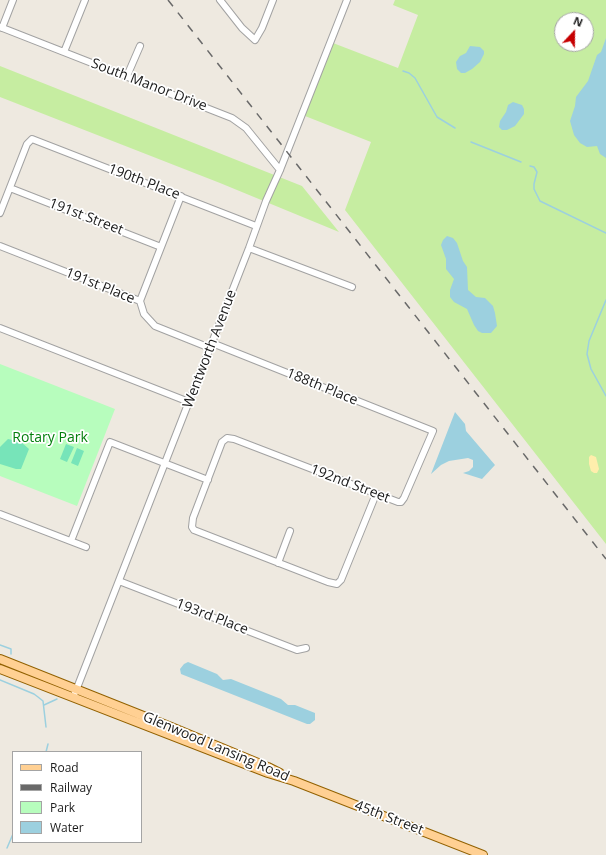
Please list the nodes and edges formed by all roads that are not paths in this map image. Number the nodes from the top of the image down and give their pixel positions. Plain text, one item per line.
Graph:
1 (13, 0) edge
2 (85, 0) edge
3 (220, 0) edge
4 (273, 0) edge
5 (347, 0) edge
6 (1, 28) edge
7 (140, 46) dead end
8 (64, 52) junction
9 (127, 76) junction
10 (280, 170) junction
11 (10, 188) junction
12 (3, 195) edge
13 (181, 196) junction
14 (0, 213) edge
15 (256, 226) junction
16 (0, 246) edge
17 (161, 247) junction
18 (249, 248) junction
19 (352, 287) dead end
20 (140, 301) junction
21 (0, 328) edge
22 (211, 346) junction
23 (189, 402) junction
24 (433, 431) joint
25 (165, 463) junction
26 (208, 480) junction
27 (376, 494) junction
28 (0, 514) edge
29 (290, 531) dead end
30 (71, 541) junction
31 (86, 547) dead end
32 (278, 563) junction
33 (119, 581) junction
34 (306, 648) dead end
35 (0, 660) edge
36 (0, 669) edge
37 (76, 689) junction
38 (72, 698) junction
39 (294, 781) junction
40 (483, 855) edge

1 - 6 street
2 - 8 street
3 - 4 street
5 - 10 street, Wentworth Avenue
6 - 8 street, South Manor Drive
7 - 9 street
8 - 9 street, South Manor Drive
9 - 10 street, South Manor Drive
10 - 15 street, Wentworth Avenue
11 - 12 street
11 - 13 street, 190th Place
11 - 17 street, 191st Street
12 - 14 street
13 - 15 street, 190th Place
13 - 17 street
15 - 18 street, Wentworth Avenue
16 - 20 street, 191st Place
17 - 20 street
18 - 19 street
18 - 22 street, Wentworth Avenue
20 - 22 street, 191st Place
21 - 23 street
22 - 23 street, Wentworth Avenue
22 - 24 street, 188th Place
23 - 25 street, Wentworth Avenue
24 - 27 street, 192nd Street
25 - 26 street
25 - 30 street
25 - 33 street, Wentworth Avenue
26 - 27 street, 192nd Street
26 - 32 street
27 - 32 street
28 - 30 street
29 - 32 street
30 - 31 street
33 - 34 street, 193rd Place
33 - 37 street, Wentworth Avenue
35 - 37 main road, Glenwood Lansing Road
36 - 38 main road, Glenwood Lansing Road
37 - 38 street, Wentworth Avenue
37 - 39 main road, Glenwood Lansing Road
38 - 39 main road, Glenwood Lansing Road
39 - 40 main road, 45th Street

